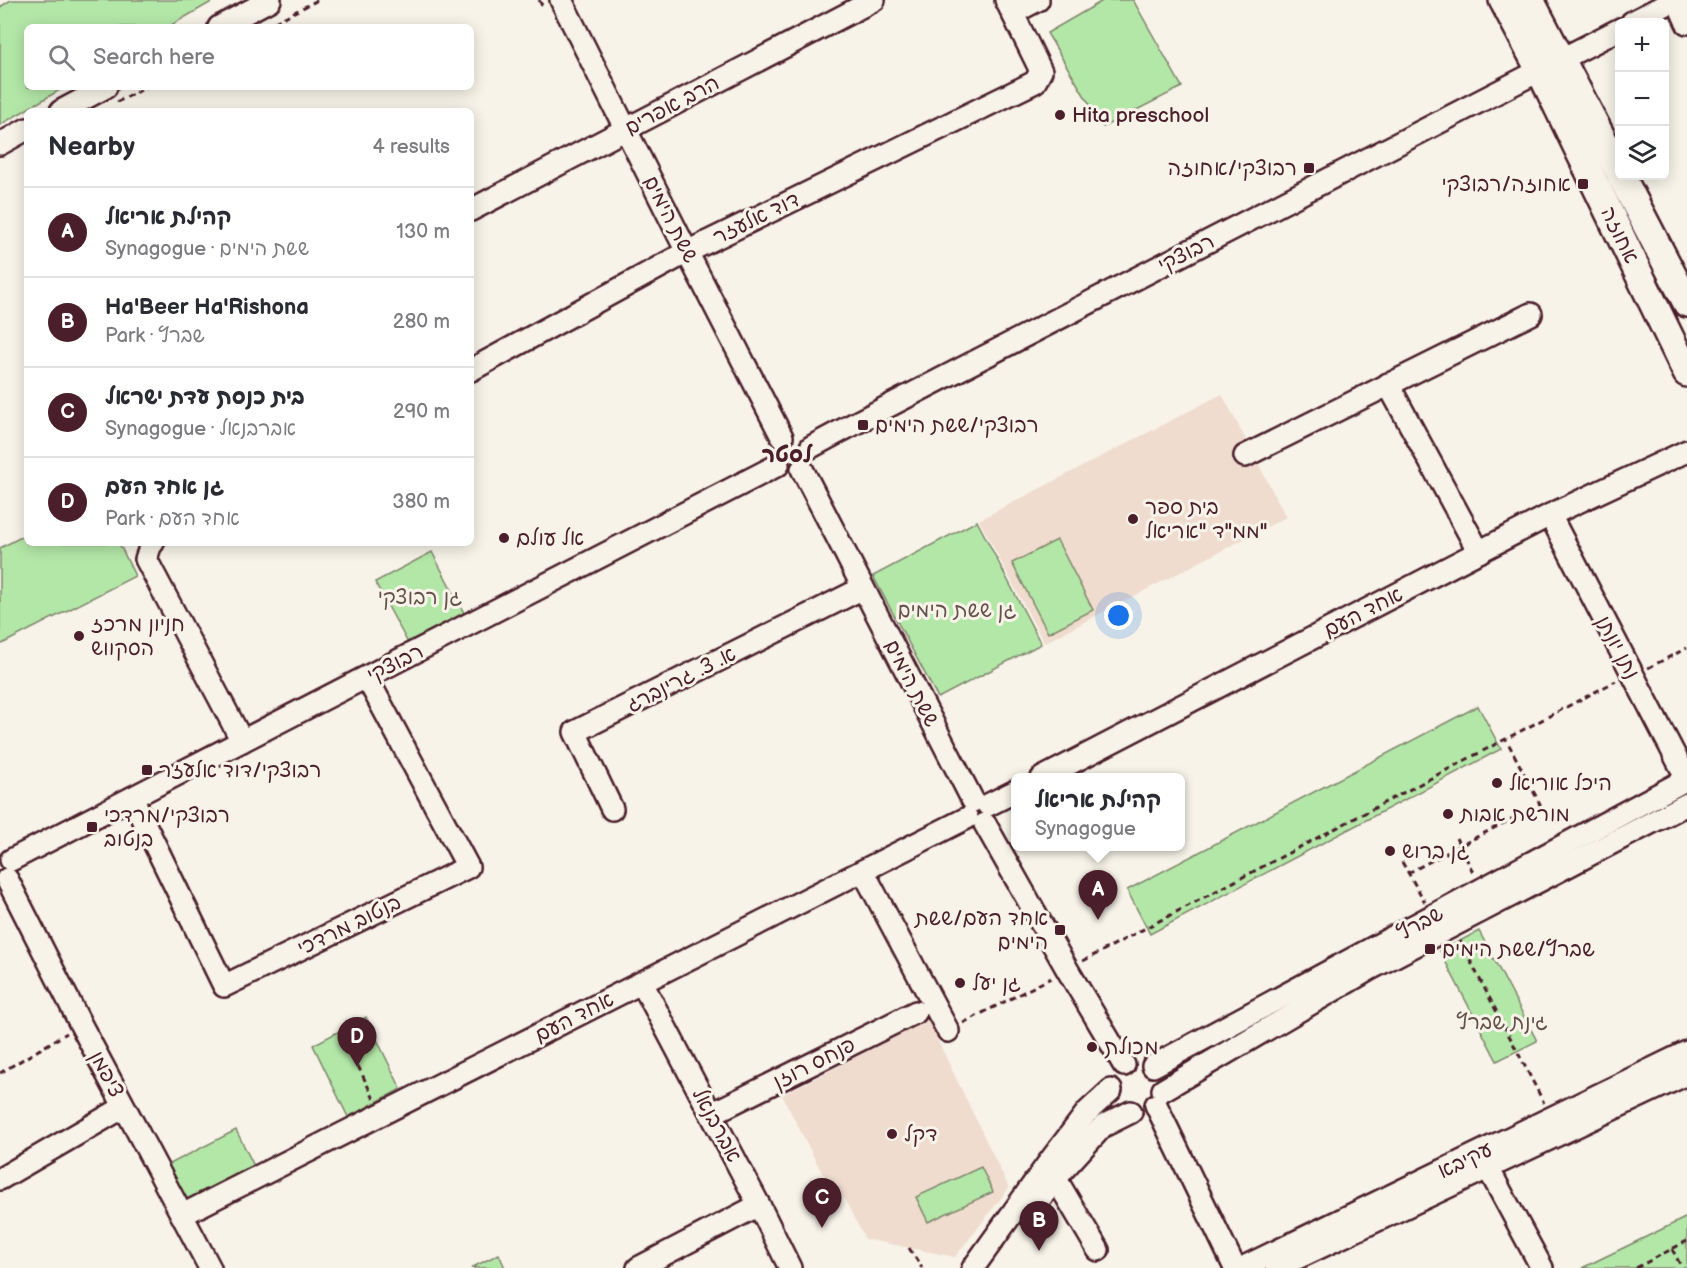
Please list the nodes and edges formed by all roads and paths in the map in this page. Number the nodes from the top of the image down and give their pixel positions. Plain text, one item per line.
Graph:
1 (270, 0) edge
2 (318, 0) edge
3 (561, 0) edge
4 (874, 0) edge
5 (1038, 0) edge
6 (1503, 0) edge
7 (1530, 0) edge
8 (1676, 0) edge
9 (1010, 6) edge
10 (1640, 18) edge
11 (1687, 23) edge
12 (225, 24) edge
13 (271, 24) edge
14 (1615, 32) edge
15 (1550, 65) junction
16 (135, 90) edge
17 (108, 97) edge
18 (71, 108) edge
19 (626, 129) junction
20 (24, 131) edge
21 (0, 144) edge
22 (1615, 166) edge
23 (1623, 180) edge
24 (474, 208) edge
25 (687, 252) junction
26 (1687, 303) edge
27 (1531, 314) dead end
28 (474, 368) edge
29 (1687, 373) edge
30 (1388, 384) junction
31 (782, 437) junction
32 (811, 447) junction
33 (1687, 451) edge
34 (1245, 456) dead end
35 (778, 465) junction
36 (802, 470) junction
37 (1550, 515) junction
38 (150, 546) edge
39 (1479, 552) junction
40 (863, 588) junction
41 (1687, 648) edge
42 (1632, 674) junction
43 (367, 678) junction
44 (1506, 739) junction
45 (242, 741) junction
46 (1050, 773) edge
47 (1687, 779) edge
48 (1011, 794) edge
49 (132, 798) junction
50 (1687, 804) edge
51 (612, 809) dead end
52 (978, 812) junction
53 (1456, 838) dead end
54 (1461, 846) junction
55 (1402, 862) dead end
56 (4, 868) edge
57 (863, 870) junction
58 (1408, 873) junction
59 (1482, 890) junction
60 (1432, 916) junction
61 (1452, 926) junction
62 (1067, 969) junction
63 (642, 983) junction
64 (916, 1012) dead end
65 (81, 1025) junction
66 (948, 1031) joint
67 (1687, 1052) edge
68 (1124, 1065) junction
69 (358, 1066) dead end
70 (1153, 1066) junction
71 (0, 1073) edge
72 (1687, 1074) edge
73 (1111, 1090) junction
74 (1159, 1097) junction
75 (124, 1107) junction
76 (1131, 1112) junction
77 (381, 1114) junction
78 (711, 1114) junction
79 (1551, 1118) junction
80 (1488, 1168) junction
81 (0, 1179) edge
82 (1056, 1179) junction
83 (759, 1204) junction
84 (182, 1215) junction
85 (1687, 1241) edge
86 (909, 1248) dead end
87 (1672, 1249) junction
88 (1098, 1250) dead end
89 (210, 1268) edge
90 (639, 1268) edge
91 (790, 1268) edge
92 (922, 1268) edge
93 (973, 1268) edge
94 (987, 1268) edge
95 (1235, 1268) edge
96 (1242, 1268) edge
97 (1276, 1268) edge
98 (1542, 1268) edge
99 (1636, 1268) edge
100 (1682, 1268) edge

1 - 12 street
2 - 13 path
3 - 19 street, ששת הימים
4 - 19 street, הרב אפרים
5 - 9 street
6 - 15 main road, אחוזה
7 - 15 main road, אחוזה
8 - 10 street
8 - 11 street
9 - 25 street, דוד אלעזר
14 - 15 street, רבוצקי
15 - 22 main road, אחוזה
15 - 29 main road, אחוזה
15 - 32 street, רבוצקי
16 - 17 path
17 - 18 street
19 - 24 street, הרב אפרים
19 - 25 street, ששת הימים
20 - 21 street
23 - 26 main road, אחוזה
25 - 28 street, דוד אלעזר
25 - 31 street, ששת הימים
27 - 30 street
30 - 34 street
30 - 39 street
31 - 32 street
31 - 35 street
32 - 36 street
33 - 37 street, אחד העם
35 - 36 street
35 - 43 street, רבוצקי
36 - 40 street, ששת הימים
37 - 39 street, אחד העם
37 - 42 street, נתן יונתן
38 - 45 street
39 - 46 street, אחד העם
40 - 51 street, א. צ. גרינברג
40 - 52 street, ששת הימים
41 - 42 path
42 - 44 path
42 - 47 street, נתן יונתן
43 - 45 street, רבוצקי
43 - 49 street, בנטוב מרדכי
44 - 54 path
44 - 62 path
45 - 49 street, רבוצקי
47 - 59 street, שברץ
48 - 52 street, אחד העם
49 - 56 street, רבוצקי
50 - 61 street, שברץ
52 - 57 street, אחד העם
52 - 62 street, ששת הימים
53 - 54 path
54 - 58 path
54 - 59 path
55 - 58 path
56 - 65 street, ציפמן
57 - 63 street, אחד העם
57 - 66 street
58 - 60 path
59 - 60 street, שברץ
60 - 70 street, שברץ
61 - 74 street, שברץ
61 - 79 path
62 - 66 path
62 - 68 street, ששת הימים
63 - 77 street, אחד העם
63 - 78 street, אברבנאל
64 - 78 street, פנחס רוזן
65 - 71 path
65 - 75 street, ציפמן
67 - 79 street, עקיבא
68 - 70 street
68 - 73 street
69 - 77 path
70 - 74 street
72 - 80 street, עקיבא
73 - 76 street
73 - 93 street
74 - 76 street
74 - 95 street
75 - 81 street
75 - 84 street, ציפמן
76 - 82 street
77 - 84 street, אחד העם
78 - 83 street, אברבנאל
79 - 96 street, עקיבא
80 - 97 street, עקיבא
80 - 98 street
82 - 88 street
82 - 94 street
83 - 90 street
83 - 91 street, אברבנאל
84 - 89 street, ציפמן
85 - 87 path
86 - 92 path
87 - 99 path
87 - 100 path

